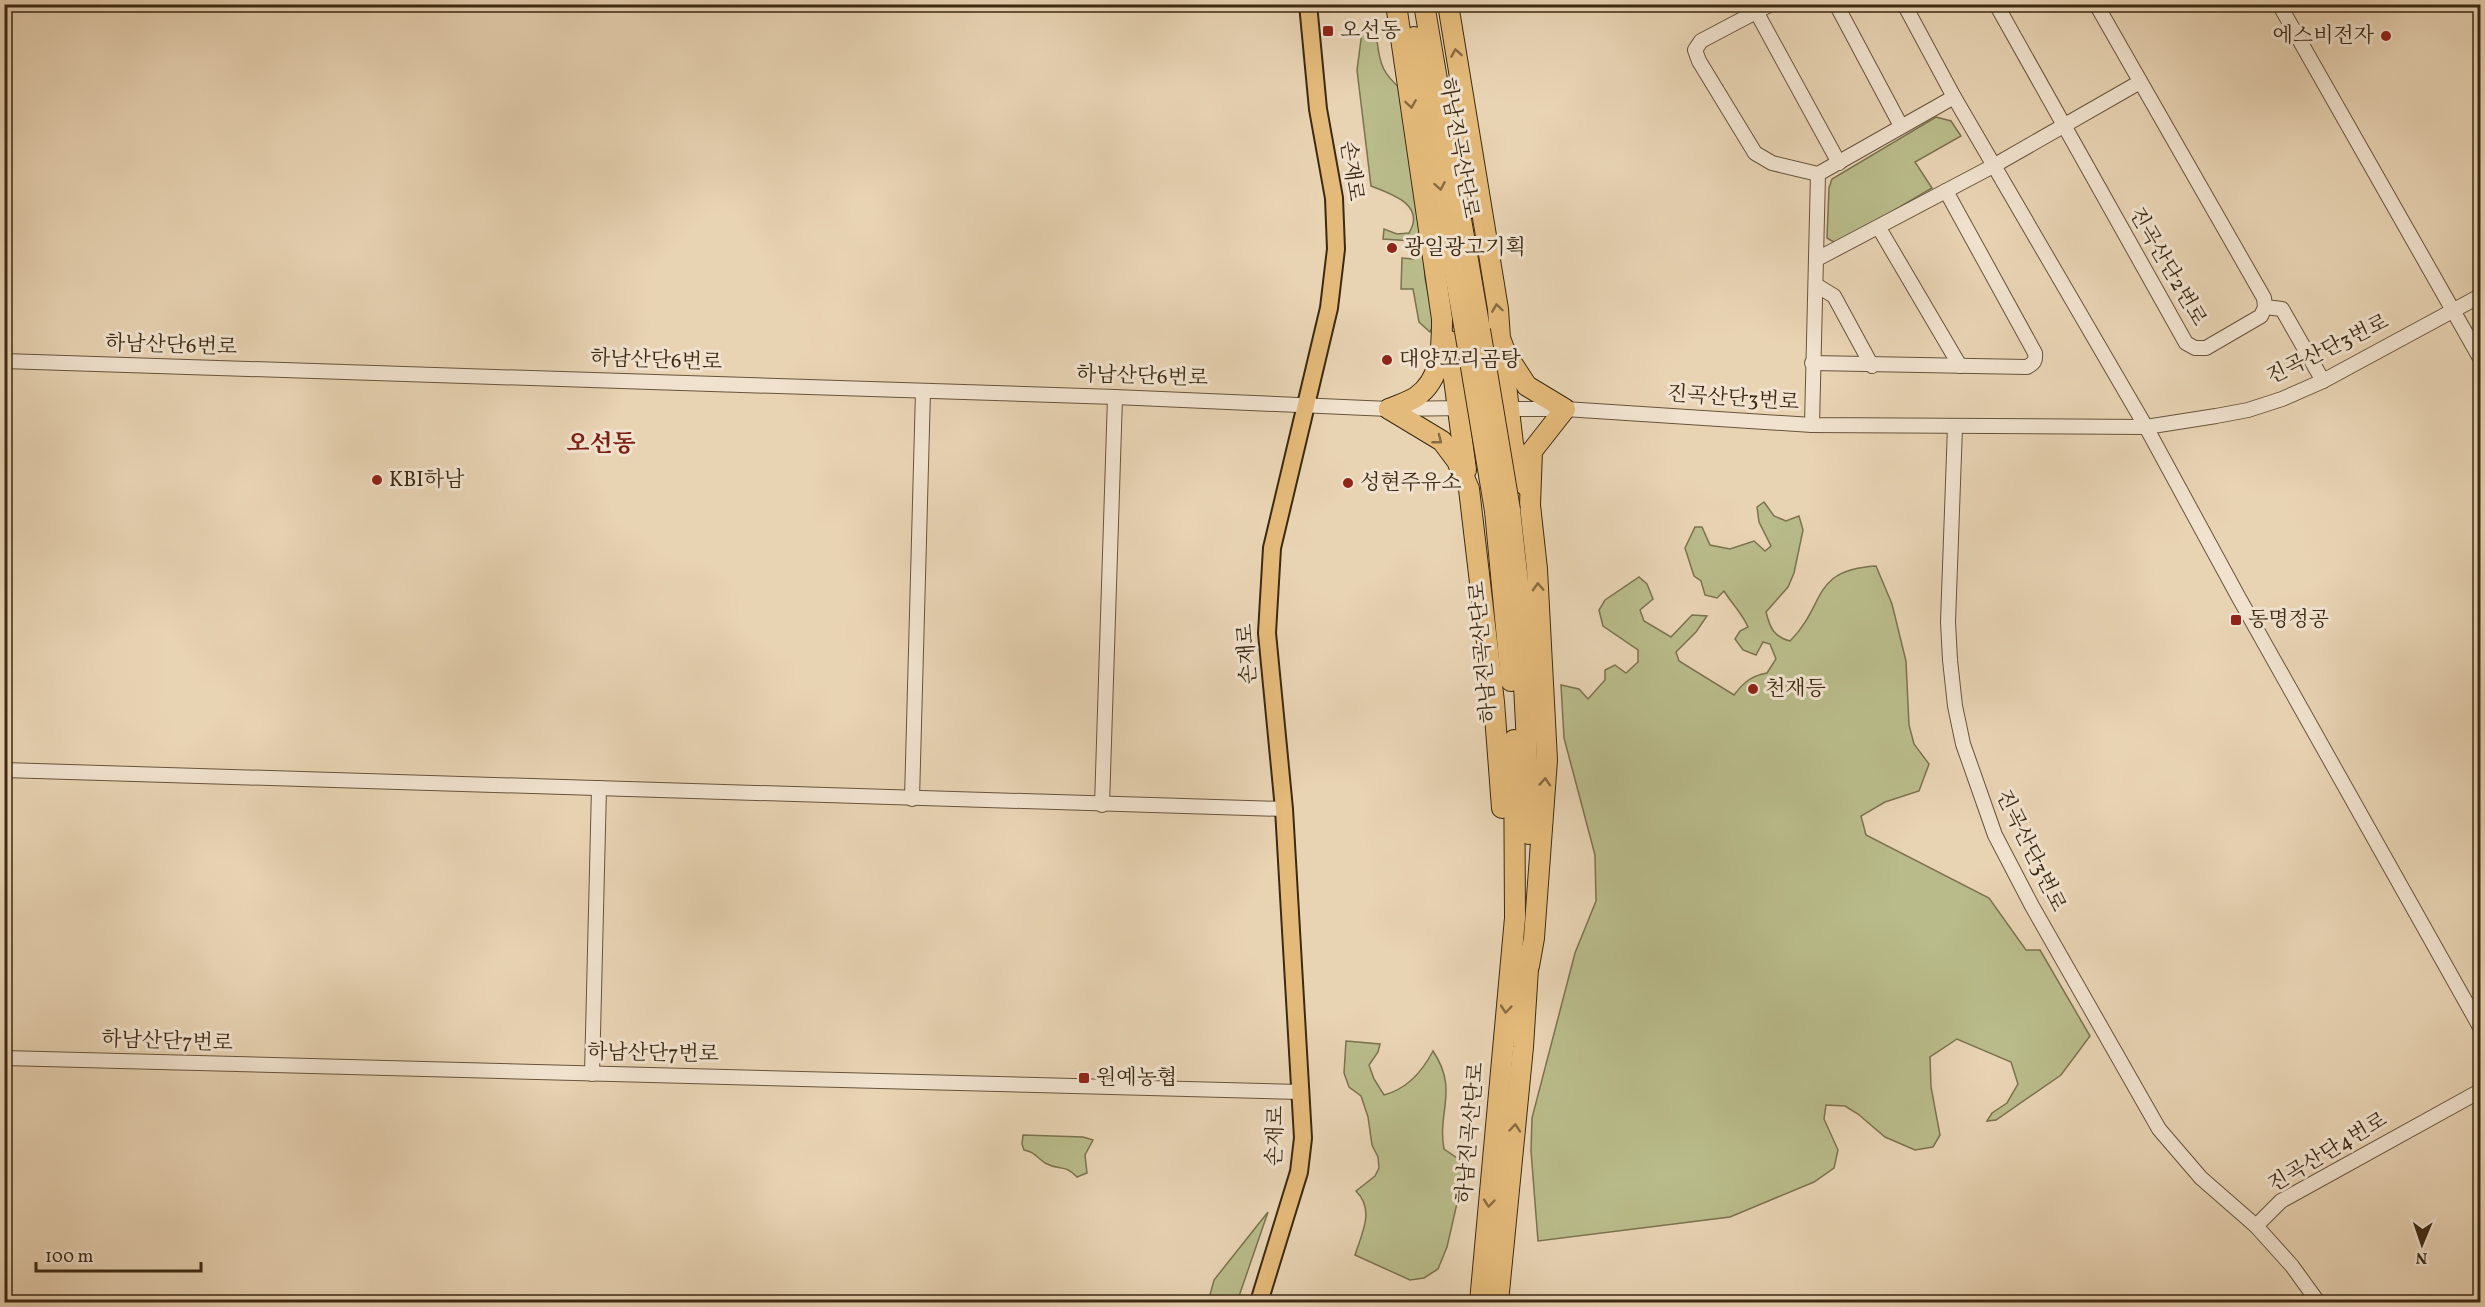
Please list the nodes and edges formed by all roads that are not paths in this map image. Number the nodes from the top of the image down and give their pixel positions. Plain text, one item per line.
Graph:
1 (1308, 4) edge
2 (1396, 4) edge
3 (1409, 4) edge
4 (1424, 4) edge
5 (1448, 4) edge
6 (1771, 4) edge
7 (1836, 4) edge
8 (1904, 4) edge
9 (1996, 4) edge
10 (2096, 4) edge
11 (2279, 4) edge
12 (1757, 13) junction
13 (2140, 82) junction
14 (1954, 97) junction
15 (1901, 126) junction
16 (2062, 126) junction
17 (1839, 163) junction
18 (1995, 165) junction
19 (1818, 174) junction
20 (1946, 191) junction
21 (1879, 228) junction
22 (1817, 259) junction
23 (1816, 285) junction
24 (2481, 296) edge
25 (2265, 307) junction
26 (2454, 311) junction
27 (1442, 319) junction
28 (1473, 331) junction
29 (1500, 338) junction
30 (2481, 358) edge
31 (4, 361) edge
32 (1812, 363) junction
33 (1872, 366) junction
34 (1960, 366) junction
35 (2323, 381) junction
36 (923, 391) junction
37 (1115, 397) junction
38 (1307, 404) junction
39 (1456, 408) junction
40 (1389, 409) junction
41 (1509, 410) junction
42 (1565, 410) junction
43 (1812, 425) junction
44 (1955, 427) junction
45 (2146, 427) junction
46 (1469, 489) junction
47 (1530, 505) junction
48 (4, 770) edge
49 (599, 789) junction
50 (912, 799) junction
51 (1102, 805) junction
52 (1284, 809) junction
53 (1519, 967) junction
54 (2481, 1027) edge
55 (4, 1058) edge
56 (592, 1074) junction
57 (2481, 1091) edge
58 (1300, 1092) junction
59 (2256, 1226) junction
60 (1259, 1302) edge
61 (1480, 1302) edge
62 (1498, 1302) edge
63 (2318, 1302) edge

1 - 38 main road, 손재로
2 -> 27 highway
3 -> 28 highway, 하남진곡산단로
4 - 28 highway, 하남진곡산단로
29 -> 5 highway
6 - 12 street
7 - 15 street
8 - 14 street
9 - 16 street, 진곡산단2번로
10 - 13 street
11 - 26 street
12 - 17 street
12 - 19 street
13 - 16 street
13 - 25 street
14 - 15 street
14 - 18 street
15 - 17 street
16 - 18 street
16 - 25 street, 진곡산단2번로
17 - 19 street
18 - 20 street
18 - 45 street
19 - 22 street
20 - 21 street
20 - 34 street
21 - 22 street
21 - 34 street
22 - 23 street
23 - 32 street
23 - 33 street
24 - 26 street, 진곡산단3번로
25 - 35 street
26 - 30 street
26 - 35 street, 진곡산단3번로
27 - 39 highway
27 - 40 highway
28 - 53 highway, 하남진곡산단로, bridge
29 - 41 highway
29 - 42 highway
31 - 36 street, 하남산단6번로
32 - 33 street
32 - 43 street
33 - 34 street
35 - 45 street, 진곡산단3번로
36 - 37 street, 하남산단6번로
36 - 50 street
37 - 38 street, 하남산단6번로
37 - 51 street
38 - 40 street, 하남산단6번로
38 - 52 main road, 손재로
39 - 40 street, 진곡산단3번로
39 - 41 street, 진곡산단3번로
39 - 46 highway
40 -> 46 highway
41 - 42 street, 진곡산단3번로
41 - 47 highway
42 - 43 street, 진곡산단3번로
42 - 47 highway
43 - 44 street, 진곡산단3번로
44 - 45 street, 진곡산단3번로
44 - 59 street, 진곡산단3번로
45 - 54 street
46 - 53 highway
53 -> 47 highway
48 - 49 street
49 - 50 street
49 - 56 street
50 - 51 street
51 - 52 street
52 - 58 main road, 손재로
53 -> 61 highway, 하남진곡산단로
62 -> 53 highway, 하남진곡산단로
55 - 56 street, 하남산단7번로
56 - 58 street, 하남산단7번로
57 - 59 street, 진곡산단4번로
58 - 60 main road, 손재로
59 - 63 street

